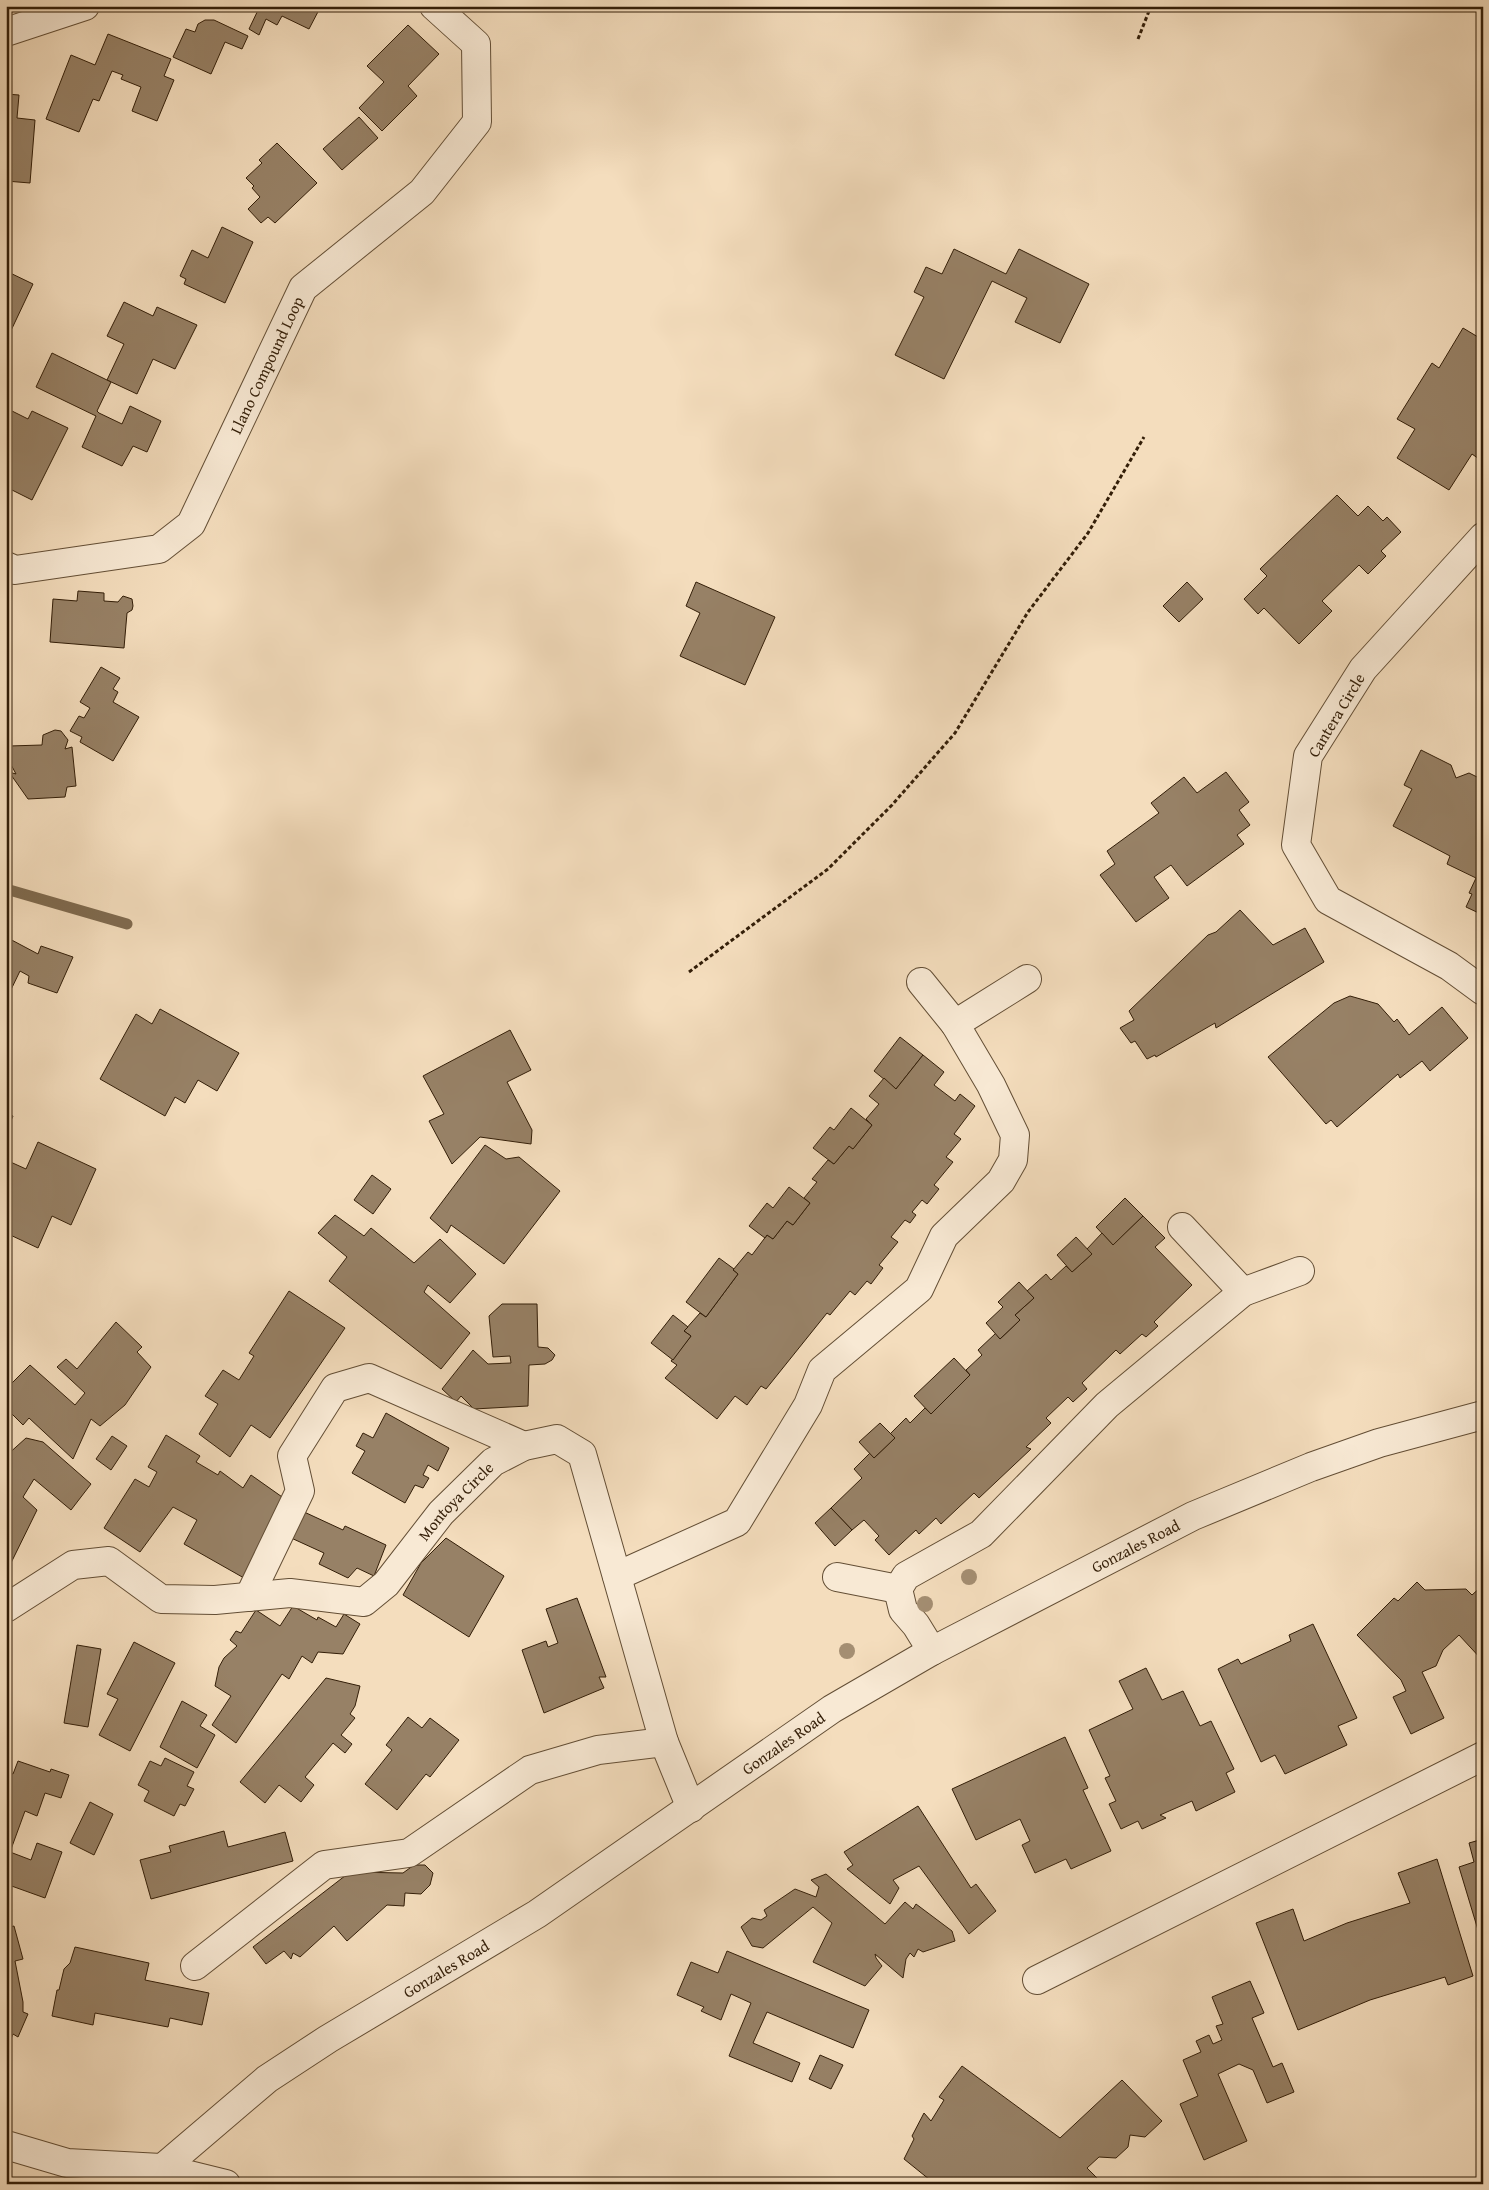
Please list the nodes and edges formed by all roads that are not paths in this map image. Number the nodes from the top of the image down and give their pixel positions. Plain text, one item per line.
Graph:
1 (85, 6) edge
2 (434, 6) edge
3 (6, 32) edge
4 (1483, 537) edge
5 (6, 566) edge
6 (1027, 979) dead end
7 (920, 982) dead end
8 (1483, 991) edge
9 (955, 1024) junction
10 (1182, 1226) dead end
11 (1300, 1271) dead end
12 (1243, 1292) junction
13 (1483, 1415) edge
14 (524, 1446) junction
15 (617, 1576) junction
16 (837, 1577) dead end
17 (898, 1589) junction
18 (249, 1597) junction
19 (6, 1608) edge
20 (932, 1651) junction
21 (664, 1742) junction
22 (1483, 1756) edge
23 (691, 1808) junction
24 (196, 1966) dead end
25 (1037, 1980) dead end
26 (6, 2145) edge
27 (153, 2176) edge
28 (226, 2184) edge

1 - 3 street
2 - 5 street, Llano Compound Loop
4 - 8 street, Cantera Circle
6 - 9 street
7 - 9 street
9 - 15 street
10 - 12 street
11 - 12 street
12 - 17 street
13 - 20 street, Gonzales Road
14 - 15 street, Montoya Circle
14 - 18 street, Montoya Circle
14 - 18 street
15 - 21 street, Montoya Circle
16 - 17 street
17 - 20 street
18 - 19 street, Montoya Circle
20 - 23 street, Gonzales Road
21 - 23 street, Montoya Circle
21 - 24 street
22 - 25 street
23 - 27 street, Gonzales Road
26 - 27 street
27 - 28 street

